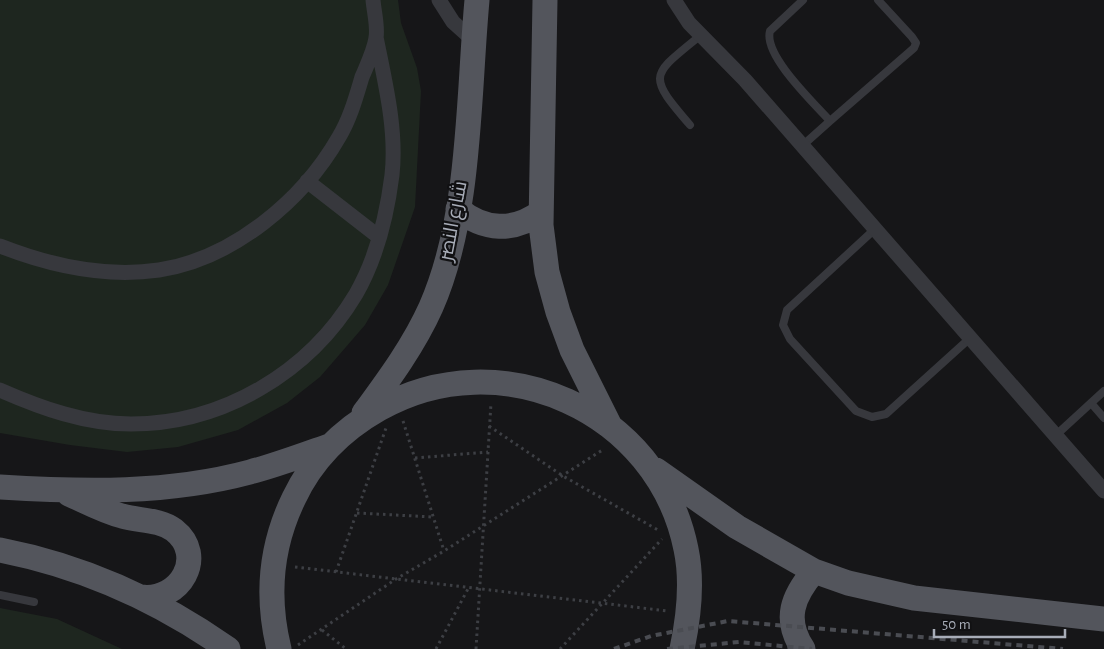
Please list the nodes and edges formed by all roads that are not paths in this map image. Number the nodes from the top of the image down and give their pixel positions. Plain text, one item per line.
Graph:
1 (373, 0) edge
2 (439, 0) edge
3 (477, 0) edge
4 (545, 0) edge
5 (674, 0) edge
6 (803, 0) edge
7 (878, 0) edge
8 (701, 35) junction
9 (376, 37) junction
10 (473, 40) junction
11 (830, 122) junction
12 (690, 125) dead end
13 (802, 146) junction
14 (307, 181) junction
15 (458, 209) junction
16 (541, 212) junction
17 (875, 229) junction
18 (379, 237) junction
19 (0, 246) edge
20 (970, 338) junction
21 (0, 390) edge
22 (1104, 391) edge
23 (1091, 403) junction
24 (1104, 418) edge
25 (360, 419) junction
26 (616, 430) junction
27 (1055, 436) junction
28 (329, 446) junction
29 (648, 464) junction
30 (0, 487) edge
31 (62, 491) junction
32 (1104, 491) edge
33 (0, 550) edge
34 (814, 571) junction
35 (0, 595) edge
36 (141, 597) junction
37 (34, 602) dead end
38 (1104, 619) edge
39 (228, 649) edge
40 (279, 649) edge
41 (682, 649) edge
42 (803, 649) edge

1 - 9 street
2 - 10 street
3 - 10 main road, شارع النصر
4 - 16 main road
5 - 8 street
6 - 11 lane
7 - 11 lane
8 - 12 lane
8 - 13 street
9 - 14 street
9 - 18 street
10 - 15 main road, شارع النصر
11 - 13 lane
13 - 17 street
14 - 18 street
14 - 19 street
15 - 16 main road
15 - 25 main road, شارع النصر
16 - 26 main road
17 - 20 street
17 - 20 lane
18 - 21 street
20 - 27 street
22 - 23 lane
23 - 24 lane
23 - 27 lane
25 - 26 main road
25 - 28 main road
26 - 29 main road
27 - 32 street
28 - 31 main road
28 - 40 main road
29 - 34 main road
29 - 41 main road
30 - 31 main road
31 - 36 main road
33 - 36 main road
34 - 38 main road
34 - 42 main road
35 - 37 lane
36 - 39 main road

